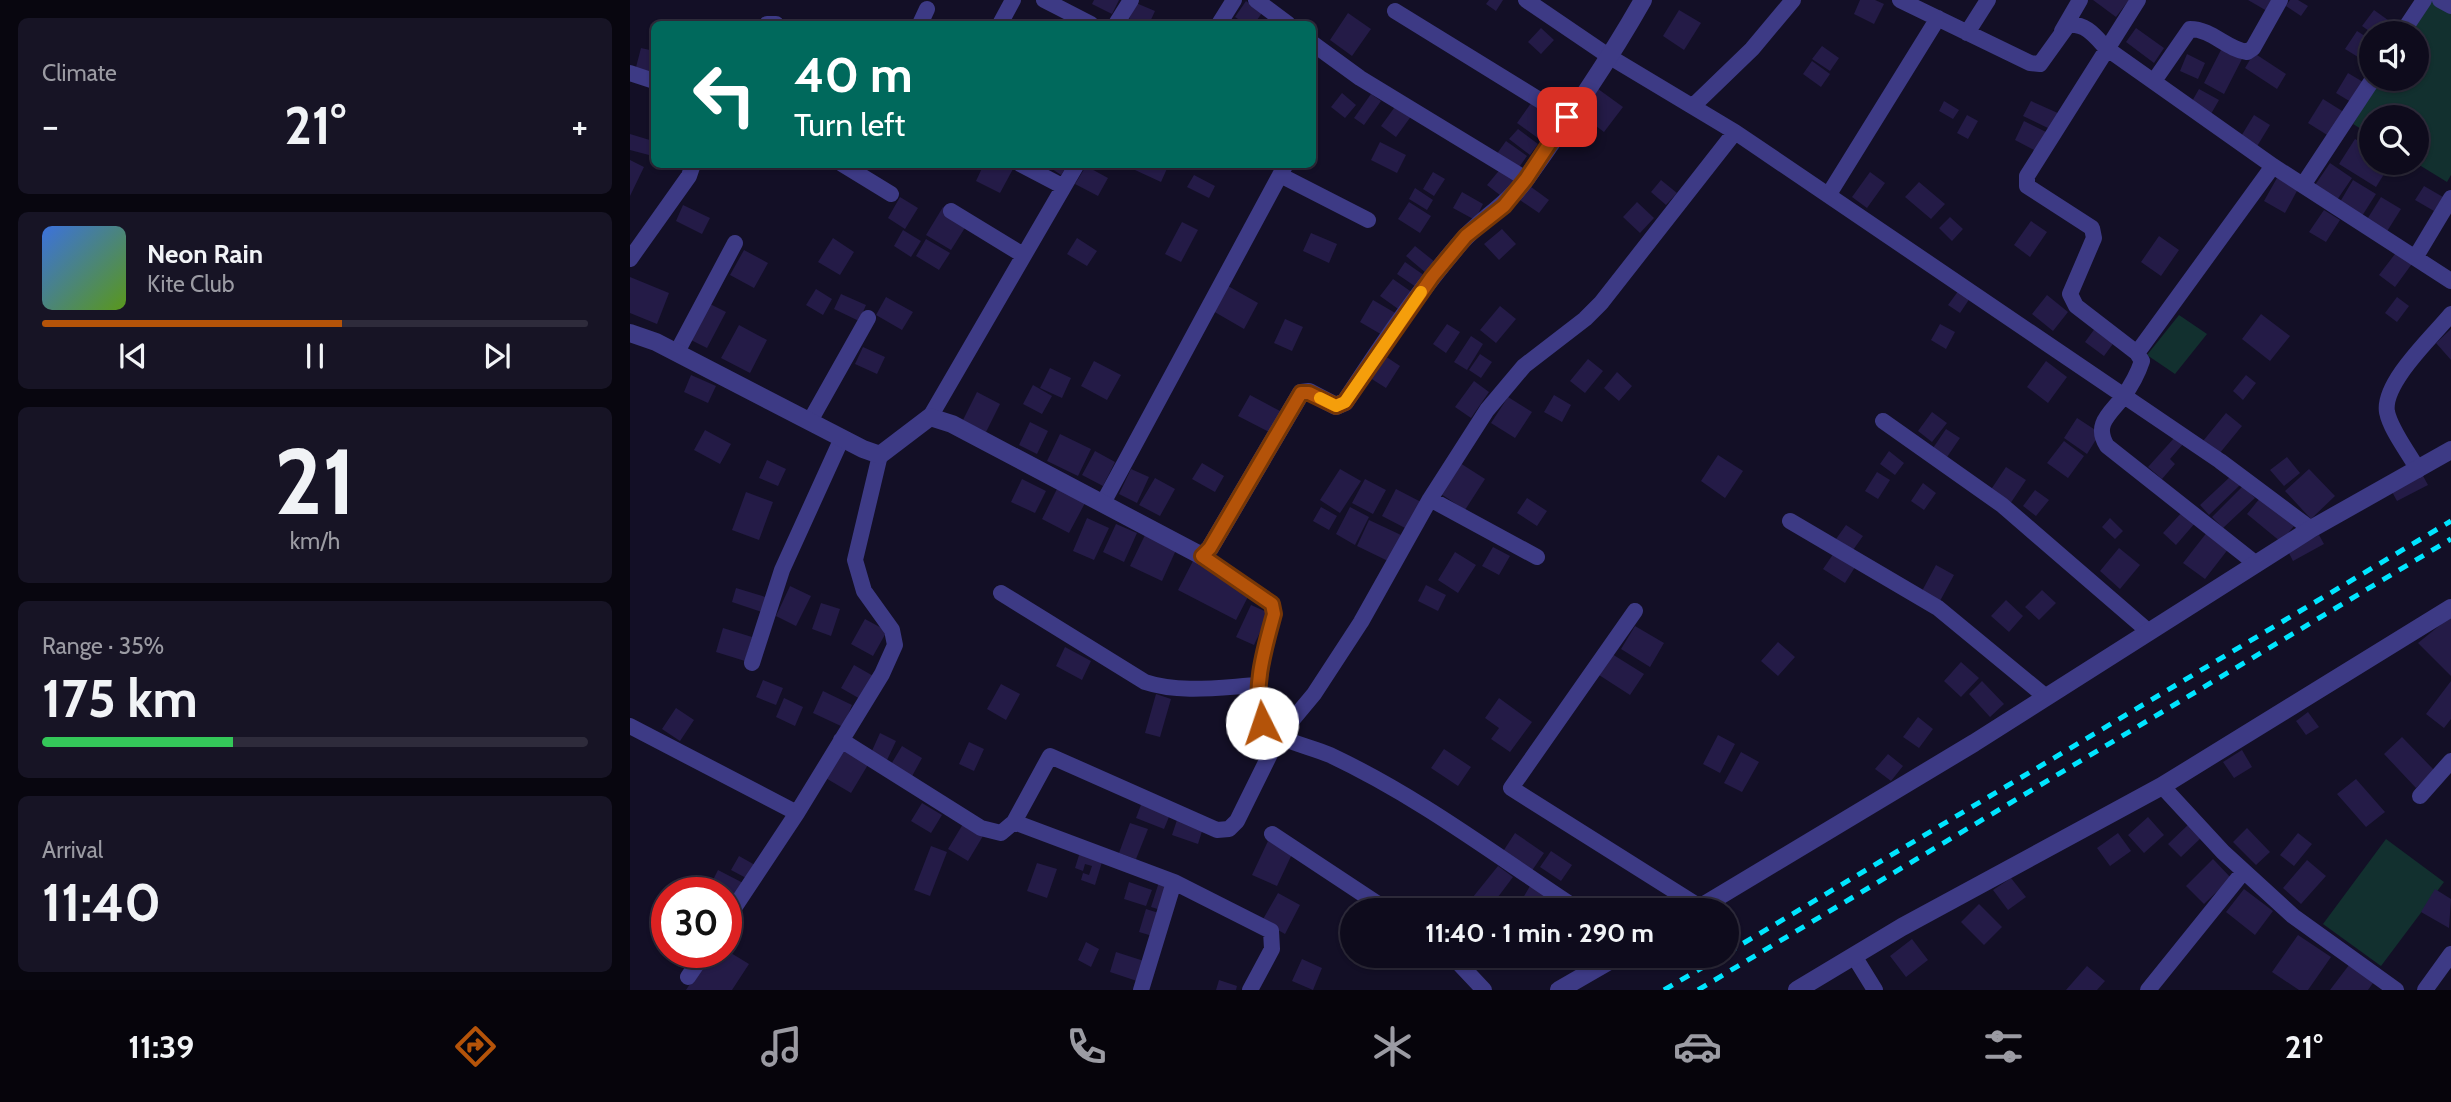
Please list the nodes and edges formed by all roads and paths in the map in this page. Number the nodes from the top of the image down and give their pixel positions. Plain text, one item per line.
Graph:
1 (1013, 0) edge
2 (1044, 0) edge
3 (1131, 0) edge
4 (1234, 0) edge
5 (1255, 0) edge
6 (1526, 0) edge
7 (1643, 0) edge
8 (1793, 0) edge
9 (1900, 0) edge
10 (1988, 0) edge
11 (2080, 0) edge
12 (2138, 0) edge
13 (2280, 0) edge
14 (2424, 0) edge
15 (2440, 0) edge
16 (2451, 6) edge
17 (1395, 11) dead end
18 (1938, 18) junction
19 (1002, 21) edge
20 (1085, 21) edge
21 (1118, 21) edge
22 (1221, 21) edge
23 (1284, 21) edge
24 (2410, 21) edge
25 (2062, 31) junction
26 (1968, 33) junction
27 (1316, 46) edge
28 (2106, 48) junction
29 (1610, 57) junction
30 (630, 73) edge
31 (651, 79) edge
32 (2154, 81) junction
33 (2365, 91) edge
34 (1693, 106) junction
35 (1567, 117) junction
36 (1735, 132) junction
37 (2273, 166) junction
38 (692, 168) edge
39 (849, 168) edge
40 (1028, 168) edge
41 (1074, 168) edge
42 (1283, 170) edge
43 (1526, 179) junction
44 (1062, 186) junction
45 (2303, 186) junction
46 (891, 194) dead end
47 (1829, 194) junction
48 (2451, 198) edge
49 (951, 211) dead end
50 (1368, 220) dead end
51 (735, 243) dead end
52 (1023, 255) junction
53 (630, 258) edge
54 (2415, 258) junction
55 (2451, 281) edge
56 (2451, 314) edge
57 (868, 318) dead end
58 (630, 333) edge
59 (677, 352) junction
60 (2137, 353) junction
61 (2123, 397) junction
62 (930, 417) junction
63 (810, 421) junction
64 (1884, 421) dead end
65 (842, 438) junction
66 (2451, 450) edge
67 (880, 455) junction
68 (2418, 470) junction
69 (1430, 499) junction
70 (1103, 503) junction
71 (1790, 521) dead end
72 (2311, 529) junction
73 (1202, 556) junction
74 (1537, 557) dead end
75 (2255, 563) junction
76 (1001, 593) dead end
77 (2451, 608) edge
78 (1635, 611) dead end
79 (2148, 631) junction
80 (752, 663) dead end
81 (1259, 685) junction
82 (2046, 696) junction
83 (630, 726) edge
84 (1279, 736) junction
85 (841, 740) junction
86 (2451, 761) edge
87 (2162, 786) junction
88 (2420, 796) dead end
89 (797, 813) junction
90 (1014, 822) junction
91 (1272, 834) dead end
92 (2244, 871) junction
93 (1174, 882) junction
94 (742, 895) edge
95 (1369, 898) edge
96 (1561, 898) edge
97 (1681, 898) edge
98 (1716, 898) edge
99 (2451, 954) edge
100 (1854, 956) junction
101 (694, 968) edge
102 (1463, 968) edge
103 (1597, 968) edge
104 (688, 977) dead end
105 (1147, 988) edge
106 (1250, 990) edge
107 (1484, 990) edge
108 (1559, 990) edge
109 (1797, 990) edge
110 (1875, 990) edge
111 (2148, 990) edge
112 (2396, 990) edge
113 (2425, 990) edge

1 - 19 street
2 - 20 street
3 - 21 street
4 - 22 street
5 - 23 street
6 - 29 street
7 - 29 street
8 - 34 street
9 - 18 street
10 - 26 street
11 - 25 street
12 - 28 street
13 - 32 street
14 - 24 street
15 - 16 street
17 - 35 street
18 - 26 street
18 - 47 street
25 - 26 street
25 - 28 street
27 - 43 street
28 - 32 street
28 - 60 street
29 - 34 street
29 - 35 street
30 - 31 street
32 - 37 street
33 - 45 street
34 - 36 street
35 - 43 street
36 - 47 street
36 - 69 street
37 - 45 street
37 - 60 street
38 - 53 street
39 - 46 street
40 - 44 street
41 - 44 street
42 - 50 street
42 - 70 street
43 - 73 street
44 - 52 street
45 - 54 street
47 - 61 street
48 - 54 street
49 - 52 street
51 - 59 street
52 - 62 street
54 - 55 street
56 - 68 street
57 - 63 street
58 - 59 street
59 - 63 street
60 - 61 street
61 - 72 street
61 - 75 street
62 - 67 street
62 - 70 street
63 - 65 street
64 - 79 street
65 - 67 street
65 - 80 street
66 - 68 street
67 - 85 street
68 - 72 street
69 - 74 street
69 - 84 street
70 - 73 street
71 - 82 street
72 - 75 street
73 - 81 street
75 - 79 street
76 - 81 street
77 - 87 street
78 - 97 street
79 - 82 street
81 - 84 street
82 - 98 street
83 - 89 street
84 - 90 street
84 - 96 street
85 - 89 street
85 - 90 street
86 - 88 street
87 - 92 street
87 - 100 street
89 - 94 street
90 - 93 street
91 - 95 street
92 - 111 street
92 - 112 street
93 - 105 street
93 - 106 street
99 - 113 street
100 - 109 street
100 - 110 street
101 - 104 street
102 - 107 street
103 - 108 street

